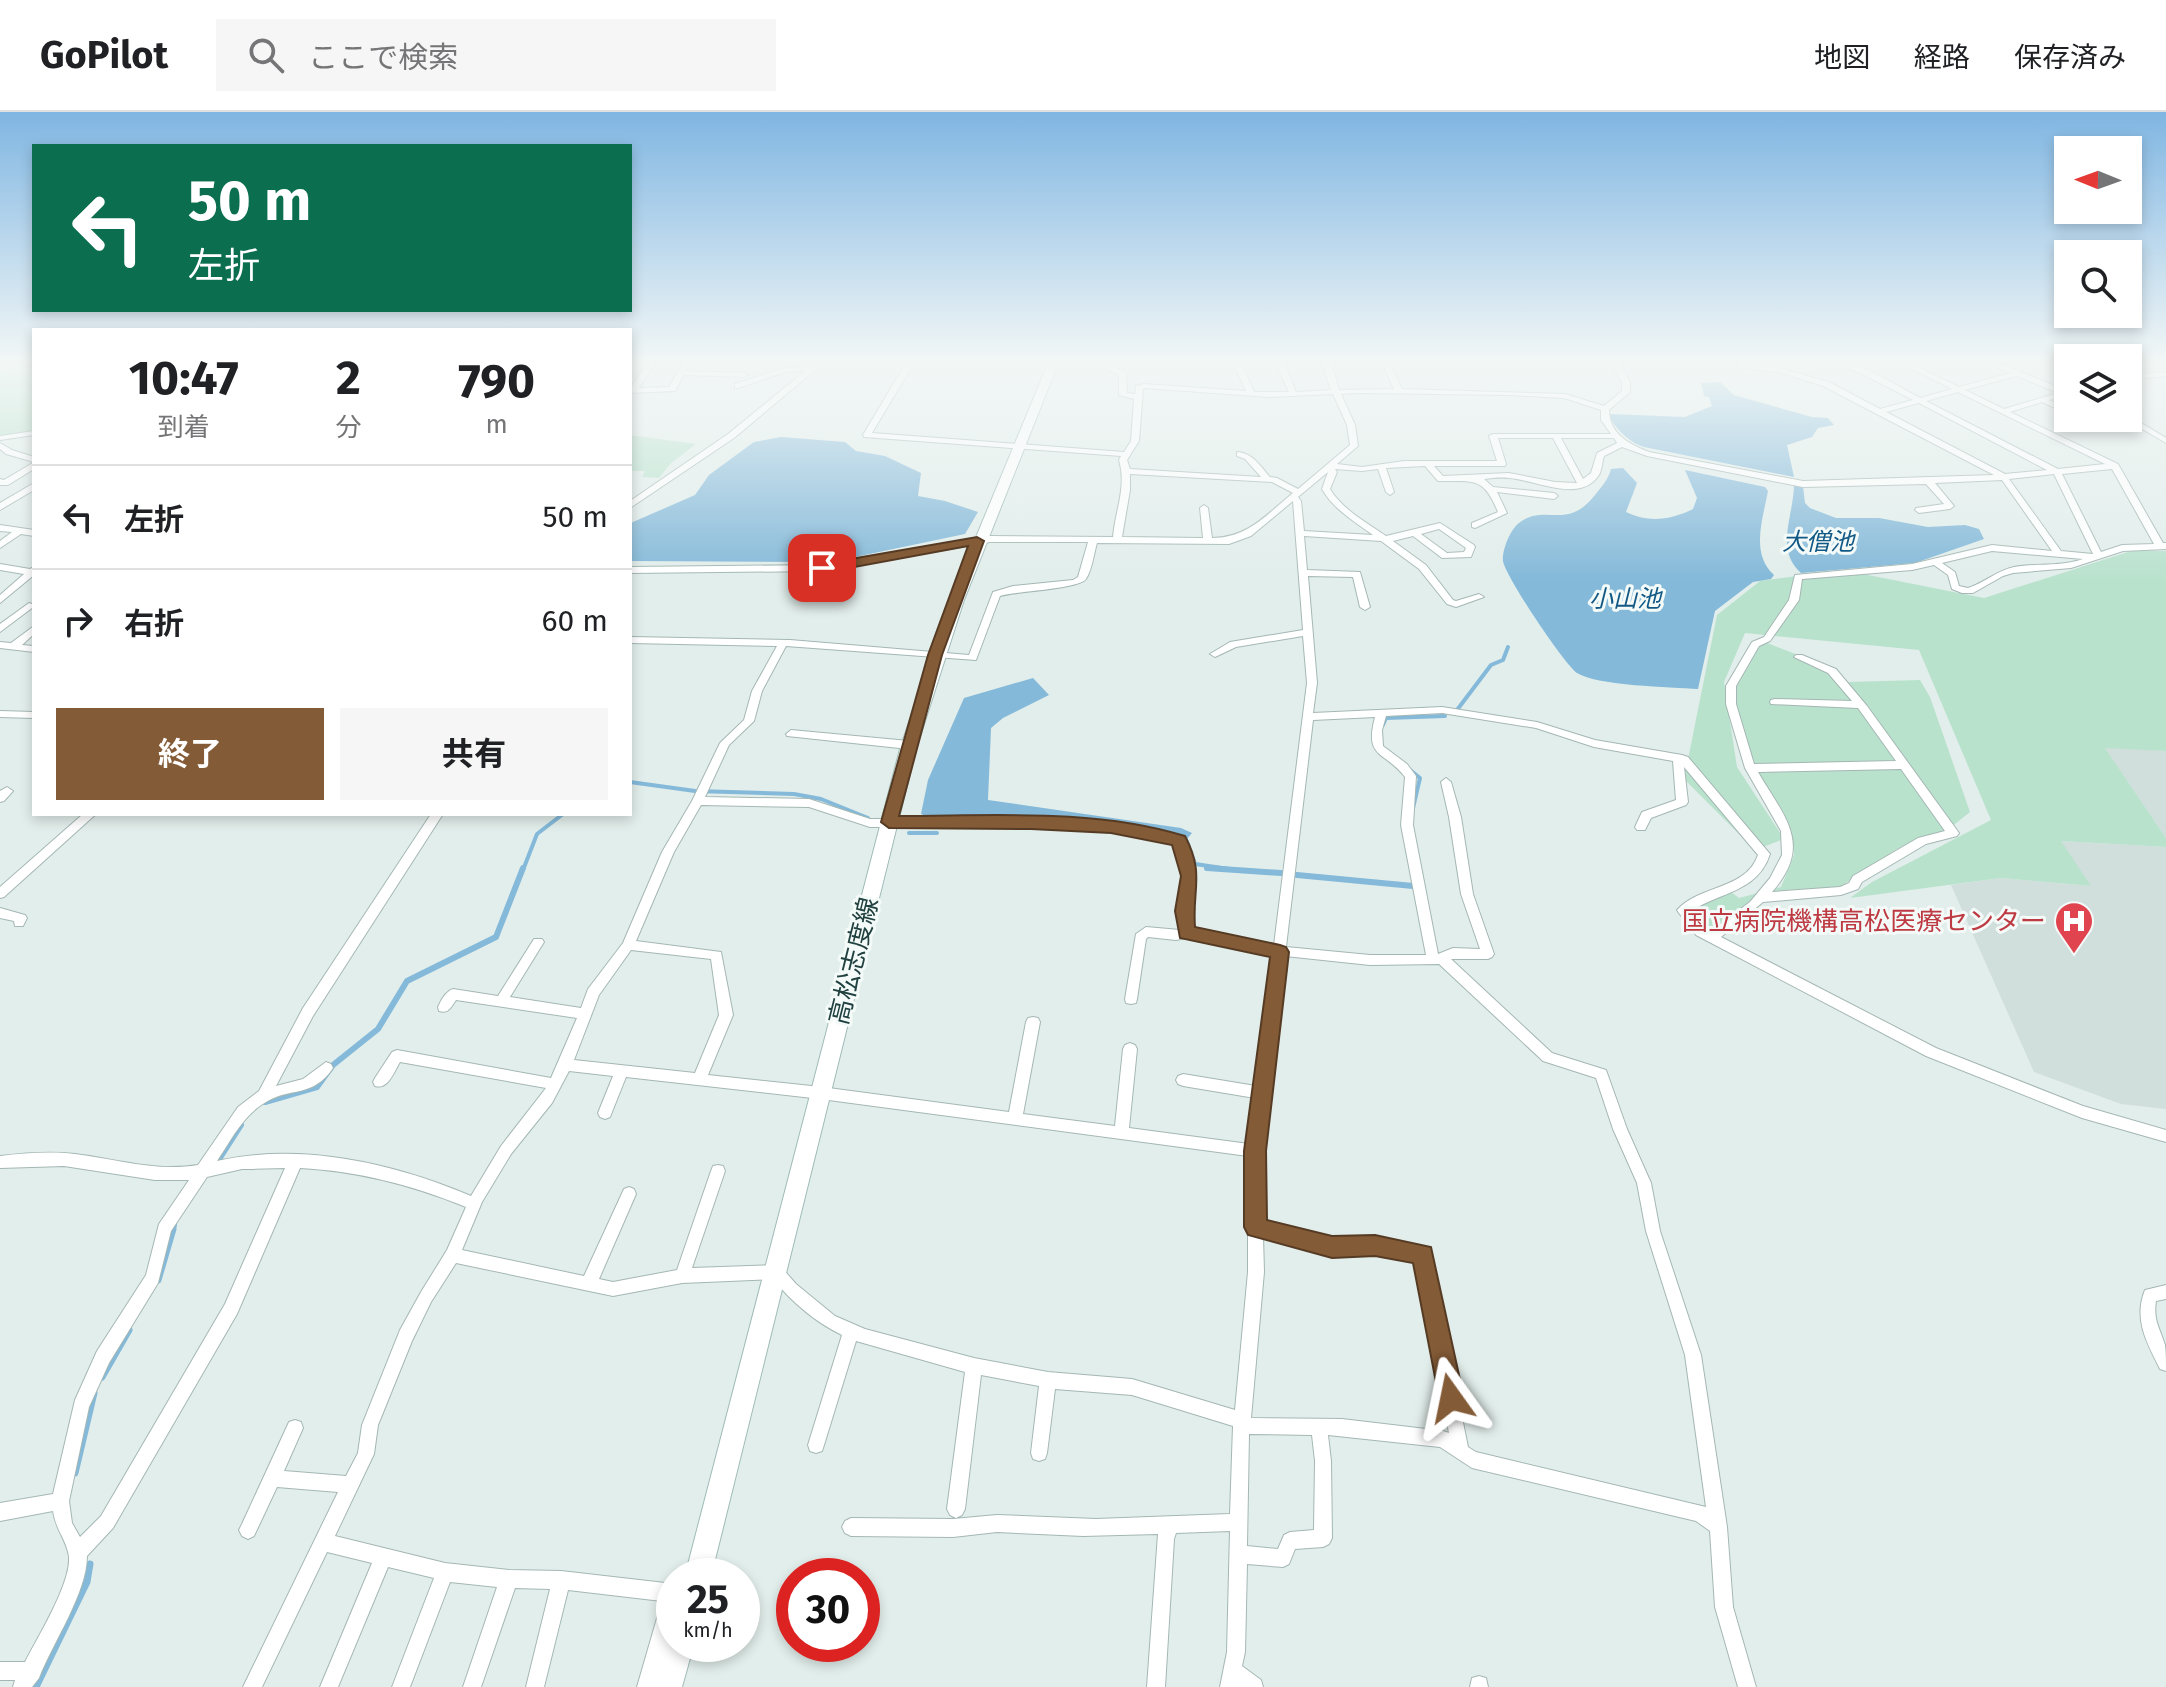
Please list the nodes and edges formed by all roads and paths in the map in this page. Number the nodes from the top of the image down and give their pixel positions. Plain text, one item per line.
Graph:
1 (24, 434) edge
2 (733, 434) edge
3 (867, 434) edge
4 (1022, 434) edge
5 (1136, 434) edge
6 (1353, 434) edge
7 (1616, 434) edge
8 (1925, 434) edge
9 (1986, 434) edge
10 (2052, 434) edge
11 (1556, 436) junction
12 (0, 438) edge
13 (1620, 440) junction
14 (0, 445) edge
15 (1017, 447) junction
16 (1125, 454) junction
17 (1240, 454) dead end
18 (32, 462) edge
19 (32, 464) edge
20 (1429, 465) junction
21 (1329, 466) junction
22 (2115, 466) junction
23 (1382, 468) junction
24 (1128, 471) junction
25 (2057, 472) junction
26 (1475, 477) junction
27 (2004, 477) junction
28 (1246, 478) junction
29 (1267, 479) junction
30 (1928, 481) junction
31 (2, 484) edge
32 (1582, 485) junction
33 (32, 487) edge
34 (1490, 489) junction
35 (1246, 491) dead end
36 (1390, 492) dead end
37 (1296, 494) junction
38 (1554, 496) dead end
39 (632, 504) edge
40 (0, 507) edge
41 (1204, 508) dead end
42 (1919, 510) dead end
43 (1475, 525) dead end
44 (0, 528) edge
45 (19, 531) junction
46 (32, 533) edge
47 (1299, 533) junction
48 (1415, 533) junction
49 (1386, 538) junction
50 (1093, 540) junction
51 (977, 541) junction
52 (1117, 541) junction
53 (1208, 542) junction
54 (0, 545) edge
55 (2163, 545) edge
56 (2058, 553) junction
57 (2096, 556) junction
58 (1937, 563) junction
59 (0, 567) edge
60 (632, 570) edge
61 (32, 571) edge
62 (1302, 573) junction
63 (1362, 595) junction
64 (1375, 595) dead end
65 (1479, 597) dead end
66 (0, 600) edge
67 (29, 606) dead end
68 (1365, 607) dead end
69 (0, 629) edge
70 (32, 631) edge
71 (1307, 632) junction
72 (632, 640) edge
73 (783, 643) junction
74 (0, 645) edge
75 (13, 647) junction
76 (32, 649) edge
77 (1215, 654) dead end
78 (935, 655) junction
79 (1799, 657) dead end
80 (1775, 702) dead end
81 (1860, 705) junction
82 (0, 714) edge
83 (1381, 714) junction
84 (32, 715) edge
85 (1308, 717) junction
86 (791, 734) dead end
87 (909, 745) junction
88 (1678, 758) junction
89 (1903, 765) junction
90 (1750, 768) junction
91 (1446, 782) dead end
92 (700, 794) junction
93 (88, 816) edge
94 (436, 816) edge
95 (889, 822) junction
96 (1641, 827) dead end
97 (0, 894) edge
98 (1760, 898) junction
99 (0, 913) edge
100 (19, 923) dead end
101 (1186, 933) junction
102 (1711, 938) junction
103 (538, 942) dead end
104 (628, 945) junction
105 (1280, 952) junction
106 (1437, 960) junction
107 (1131, 999) dead end
108 (501, 1001) junction
109 (444, 1007) dead end
110 (585, 1014) junction
111 (1033, 1022) dead end
112 (1130, 1049) dead end
113 (565, 1065) junction
114 (326, 1068) dead end
115 (622, 1070) junction
116 (700, 1078) junction
117 (1183, 1080) dead end
118 (380, 1082) dead end
119 (555, 1084) junction
120 (821, 1093) junction
121 (1262, 1093) junction
122 (264, 1095) junction
123 (605, 1113) dead end
124 (1015, 1119) junction
125 (1121, 1133) junction
126 (2166, 1136) edge
127 (1255, 1151) junction
128 (296, 1160) junction
129 (0, 1162) edge
130 (210, 1169) junction
131 (718, 1171) dead end
132 (629, 1194) dead end
133 (474, 1204) junction
134 (1256, 1227) junction
135 (452, 1255) junction
136 (776, 1272) junction
137 (682, 1276) junction
138 (588, 1285) junction
139 (2166, 1292) edge
140 (851, 1331) junction
141 (2166, 1363) edge
142 (974, 1366) junction
143 (1048, 1380) junction
144 (1242, 1423) junction
145 (1319, 1427) junction
146 (295, 1428) dead end
147 (816, 1445) dead end
148 (1461, 1452) junction
149 (1039, 1453) dead end
150 (272, 1478) junction
151 (350, 1485) junction
152 (60, 1501) junction
153 (956, 1509) dead end
154 (0, 1512) edge
155 (1238, 1522) junction
156 (1170, 1525) junction
157 (851, 1527) dead end
158 (1718, 1527) junction
159 (248, 1530) dead end
160 (323, 1542) junction
161 (78, 1552) junction
162 (1237, 1554) junction
163 (383, 1557) junction
164 (703, 1558) edge
165 (445, 1572) junction
166 (509, 1579) junction
167 (561, 1580) junction
168 (656, 1591) edge
169 (656, 1652) edge
170 (675, 1662) edge
171 (0, 1671) edge
172 (1231, 1678) edge
173 (27, 1679) edge
174 (252, 1687) edge
175 (329, 1687) edge
176 (401, 1687) edge
177 (472, 1687) edge
178 (535, 1687) edge
179 (646, 1687) edge
180 (668, 1687) edge
181 (1156, 1687) edge
182 (1254, 1687) edge
183 (1747, 1687) edge

1 - 12 street
2 - 39 street
3 - 15 street
4 - 15 main road, 高松志度線
5 - 16 street
6 - 21 street
7 - 13 street
8 - 27 street
9 - 25 street
10 - 22 street
11 - 13 street
11 - 20 street
11 - 32 street
13 - 30 street
13 - 32 street
14 - 18 street
15 - 16 street
15 - 51 main road, 高松志度線
16 - 24 street
17 - 29 street
19 - 31 street
20 - 23 street
20 - 26 street
21 - 23 street
21 - 37 street
21 - 49 street
22 - 25 street
22 - 55 street
23 - 36 street
24 - 28 street
24 - 52 street
25 - 27 street
25 - 57 street
26 - 32 street
26 - 34 street
27 - 30 street
27 - 56 street
28 - 29 street
28 - 35 street
29 - 37 street
30 - 42 street
33 - 40 street
34 - 38 street
34 - 43 street
37 - 47 street
37 - 53 street
41 - 53 street
44 - 45 street
45 - 46 street
45 - 54 street
47 - 49 street
47 - 62 street
48 - 48 street
48 - 49 street
49 - 65 street
50 - 51 street
50 - 52 street
50 - 78 street
51 - 60 street
51 - 78 main road, 高松志度線
52 - 53 street
55 - 57 street
56 - 57 street
56 - 58 street
57 - 58 street
58 - 90 street
59 - 61 street
61 - 66 street
62 - 63 street
62 - 71 street
63 - 64 street
63 - 68 street
67 - 69 street
70 - 75 street
71 - 77 street
71 - 85 street
72 - 73 street
73 - 78 street
73 - 92 street
74 - 75 street
75 - 76 street
78 - 87 main road, 高松志度線
79 - 81 street
80 - 81 street
81 - 89 street
82 - 84 street
83 - 85 street
83 - 88 street
83 - 106 street
85 - 105 street
86 - 87 street
87 - 95 main road, 高松志度線
88 - 96 street
88 - 102 street
89 - 90 street
89 - 98 street
90 - 98 street
91 - 106 street
92 - 95 street
92 - 104 street
93 - 97 street
94 - 122 street
95 - 101 street
95 - 120 main road, 高松志度線
98 - 102 street
99 - 100 street
101 - 105 street
101 - 107 street
102 - 126 street
103 - 108 street
104 - 110 street
104 - 116 street
105 - 106 street
105 - 121 street
106 - 158 street
108 - 109 street
108 - 110 street
110 - 113 street
111 - 124 street
112 - 125 street
113 - 115 street
113 - 119 street
114 - 122 street
115 - 116 street
115 - 123 street
116 - 120 street
117 - 121 street
118 - 119 street
119 - 133 street
120 - 124 street
120 - 136 main road, 高松志度線
121 - 127 street
122 - 130 street
124 - 125 street
125 - 127 street
127 - 134 street
128 - 130 street
128 - 133 street
128 - 161 street
129 - 130 street
130 - 152 street
131 - 137 street
132 - 138 street
133 - 135 street
134 - 144 street
134 - 148 street
135 - 138 street
135 - 151 street
136 - 137 street
136 - 140 street
136 - 164 main road, 高松志度線
137 - 138 street
139 - 141 street
140 - 142 street
140 - 147 street
142 - 143 street
142 - 153 street
143 - 144 street
143 - 149 street
144 - 145 street
144 - 155 street
145 - 148 street
145 - 162 street
146 - 150 street
148 - 158 street
150 - 151 street
150 - 159 street
151 - 160 street
152 - 154 street
152 - 161 street
155 - 156 street
155 - 162 street
156 - 157 street
156 - 181 street
158 - 183 street
160 - 163 street
160 - 174 street
161 - 173 street
162 - 172 street
163 - 165 street
163 - 175 street
165 - 166 street
165 - 176 street
166 - 167 street
166 - 177 street
167 - 168 street
167 - 178 street
169 - 179 street
170 - 180 main road
171 - 173 street
172 - 182 street

